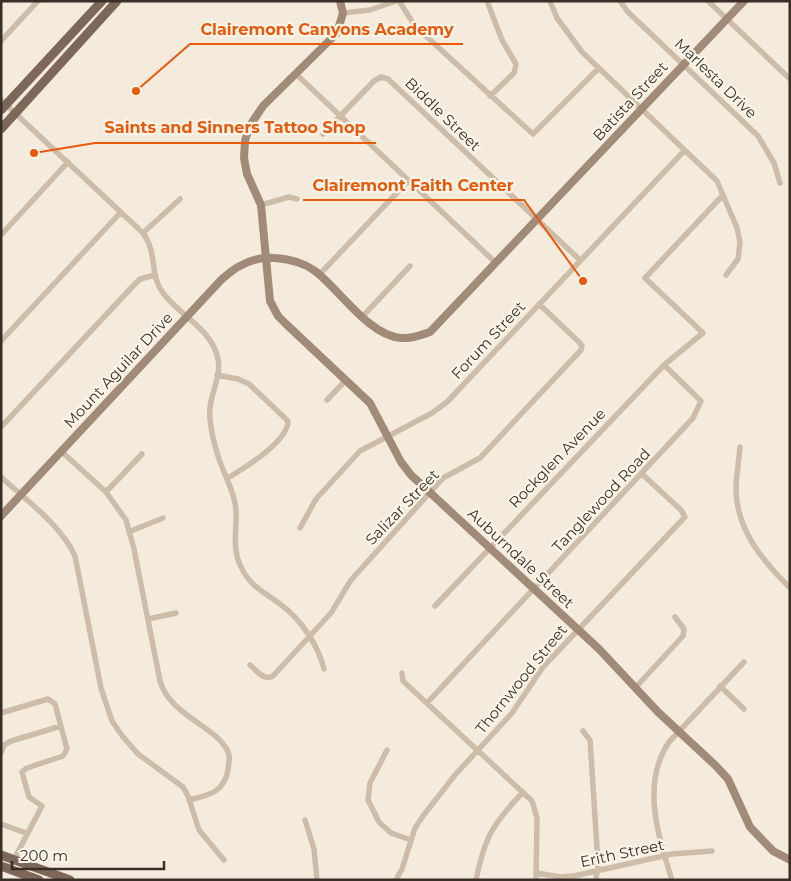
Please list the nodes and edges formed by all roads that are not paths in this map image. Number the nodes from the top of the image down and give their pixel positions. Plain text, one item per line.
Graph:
1 (38, 1) edge
2 (102, 1) edge
3 (118, 1) edge
4 (340, 1) edge
5 (397, 1) edge
6 (487, 1) edge
7 (550, 1) edge
8 (620, 1) edge
9 (708, 1) edge
10 (744, 1) edge
11 (344, 13) junction
12 (727, 19) junction
13 (1, 41) edge
14 (684, 64) junction
15 (598, 69) junction
16 (296, 74) junction
17 (790, 78) edge
18 (490, 96) junction
19 (3, 105) edge
20 (641, 110) junction
21 (16, 113) junction
22 (341, 116) junction
23 (1, 129) edge
24 (323, 134) dead end
25 (684, 151) junction
26 (68, 162) junction
27 (409, 180) junction
28 (780, 183) dead end
29 (723, 195) junction
30 (297, 199) dead end
31 (180, 200) dead end
32 (261, 204) junction
33 (121, 212) junction
34 (536, 220) junction
35 (143, 233) junction
36 (1, 235) edge
37 (266, 258) junction
38 (580, 260) junction
39 (496, 262) junction
40 (410, 266) dead end
41 (155, 275) junction
42 (319, 275) junction
43 (726, 275) dead end
44 (538, 304) junction
45 (187, 316) junction
46 (362, 317) junction
47 (1, 341) edge
48 (664, 365) junction
49 (217, 375) junction
50 (346, 380) junction
51 (327, 400) dead end
52 (1, 427) edge
53 (388, 435) junction
54 (740, 447) dead end
55 (61, 451) junction
56 (142, 454) dead end
57 (642, 474) junction
58 (1, 477) edge
59 (228, 478) junction
60 (106, 492) junction
61 (430, 493) junction
62 (20, 495) junction
63 (1, 516) edge
64 (162, 518) dead end
65 (300, 528) dead end
66 (131, 531) junction
67 (490, 547) junction
68 (534, 588) junction
69 (790, 588) edge
70 (435, 606) dead end
71 (176, 613) dead end
72 (675, 617) dead end
73 (148, 619) junction
74 (578, 629) junction
75 (310, 636) junction
76 (744, 662) dead end
77 (250, 665) dead end
78 (324, 669) dead end
79 (402, 673) dead end
80 (720, 686) junction
81 (636, 687) junction
82 (427, 703) junction
83 (744, 708) dead end
84 (1, 713) edge
85 (61, 726) junction
86 (679, 731) junction
87 (583, 732) dead end
88 (387, 750) dead end
89 (479, 750) junction
90 (1, 754) edge
91 (524, 792) junction
92 (189, 800) junction
93 (305, 820) dead end
94 (1, 824) edge
95 (26, 833) junction
96 (411, 840) junction
97 (712, 851) dead end
98 (1, 856) edge
99 (664, 856) junction
100 (13, 860) junction
101 (224, 860) dead end
102 (790, 860) edge
103 (5, 868) edge
104 (598, 870) junction
105 (537, 873) junction
106 (39, 880) edge
107 (70, 880) edge
108 (317, 880) edge
109 (396, 880) edge
110 (476, 880) edge
111 (536, 880) edge
112 (596, 880) edge
113 (672, 880) edge

1 - 13 street
2 - 19 main road
3 - 21 main road
4 - 11 street
5 - 11 street
5 - 18 street
6 - 18 street
7 - 15 street
8 - 14 street, Marlesta Drive
9 - 12 street
10 - 12 street, Batista Street
11 - 16 street, Auburndale Street
12 - 14 street, Batista Street
12 - 17 street
14 - 20 street, Batista Street
14 - 28 street, Marlesta Drive
15 - 18 street
15 - 20 street
16 - 22 street
16 - 32 street, Auburndale Street
19 - 21 street
20 - 25 street
20 - 34 street, Batista Street
21 - 23 main road
21 - 26 street
22 - 24 street
22 - 27 street
22 - 34 street, Biddle Street
25 - 29 street
25 - 38 street, Forum Street
26 - 33 street
26 - 36 street
27 - 39 street
27 - 42 street
29 - 43 street
29 - 48 street, Rockglen Avenue
30 - 32 street
31 - 35 street
32 - 37 street, Auburndale Street
33 - 35 street
33 - 47 street
34 - 38 street, Biddle Street
34 - 39 street, Batista Street
35 - 41 street
37 - 42 street, Batista Street
37 - 45 street, Mount Aguilar Drive
37 - 50 street, Auburndale Street
38 - 44 street, Forum Street
39 - 46 street, Batista Street
40 - 46 street
41 - 45 street
41 - 52 street
42 - 46 street, Batista Street
44 - 53 street, Forum Street
44 - 61 street, Salizar Street
45 - 49 street
45 - 55 street, Mount Aguilar Drive
48 - 57 street, Tanglewood Road
48 - 67 street, Rockglen Avenue
49 - 59 street
49 - 59 street
50 - 51 street
50 - 53 street, Auburndale Street
53 - 61 street, Auburndale Street
53 - 65 street, Forum Street
54 - 69 street
55 - 60 street
55 - 62 street, Mount Aguilar Drive
56 - 60 street
57 - 68 street, Tanglewood Road
57 - 74 street, Thornwood Street
58 - 62 street
59 - 75 street
60 - 66 street
61 - 67 street, Auburndale Street
61 - 75 street, Salizar Street
62 - 63 street, Mount Aguilar Drive
62 - 92 street
64 - 66 street
66 - 73 street
67 - 68 street, Auburndale Street
67 - 70 street, Rockglen Avenue
68 - 74 street, Auburndale Street
68 - 82 street, Tanglewood Road
71 - 73 street
72 - 81 street
73 - 92 street
74 - 81 street, Auburndale Street
74 - 89 street, Thornwood Street
75 - 77 street, Salizar Street
75 - 78 street
76 - 80 street
79 - 82 street
80 - 83 street
80 - 86 street
81 - 86 street, Auburndale Street
82 - 89 street
84 - 85 street
85 - 90 street
85 - 95 street
86 - 99 street
86 - 102 street, Auburndale Street
87 - 104 street
88 - 96 street
89 - 91 street
89 - 96 street, Thornwood Street
91 - 105 street
91 - 110 street
92 - 101 street
93 - 108 street
94 - 95 street
95 - 100 street
96 - 109 street, Thornwood Street
97 - 99 street, Erith Street
98 - 100 main road
99 - 104 street, Erith Street
99 - 113 street
100 - 103 street
100 - 107 main road
103 - 106 main road
104 - 105 street, Erith Street
104 - 112 street
105 - 111 street

